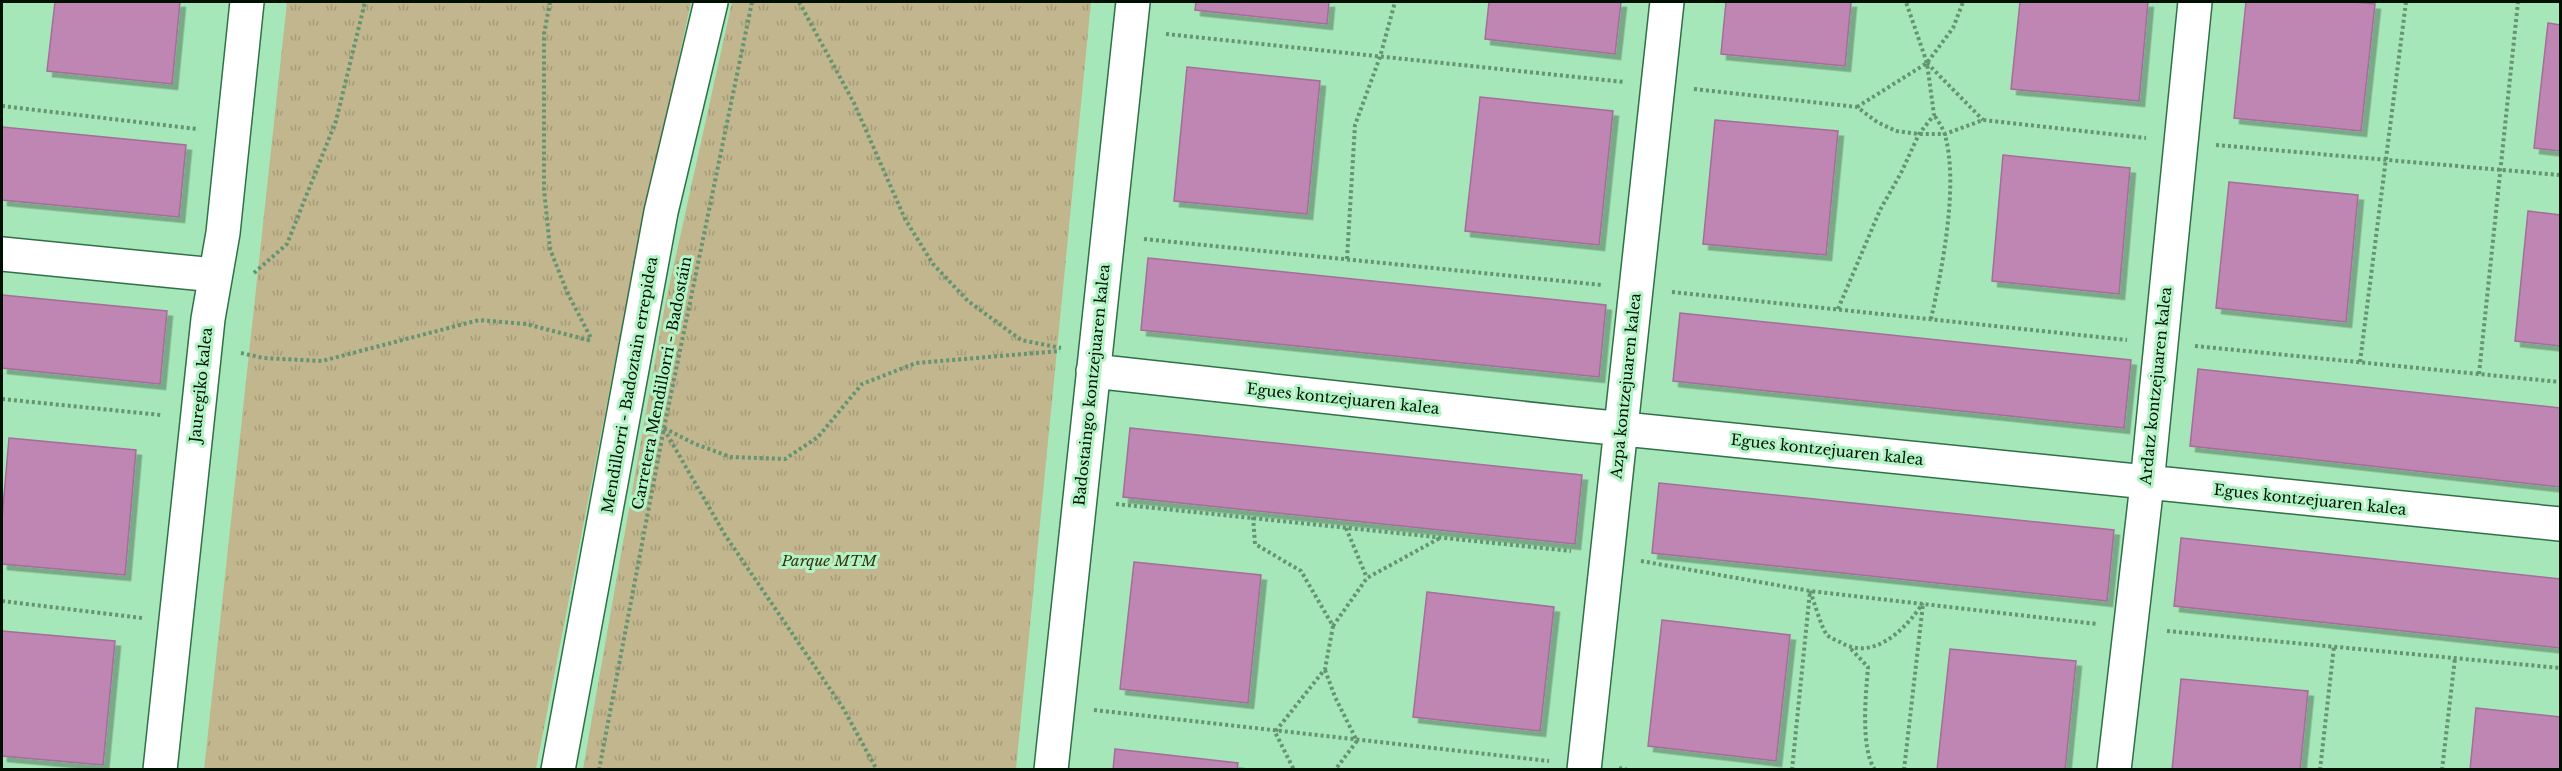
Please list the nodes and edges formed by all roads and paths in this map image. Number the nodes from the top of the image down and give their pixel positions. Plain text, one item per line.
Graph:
1 (247, 2) edge
2 (365, 2) edge
3 (550, 2) edge
4 (711, 2) edge
5 (752, 2) edge
6 (799, 2) edge
7 (1395, 2) edge
8 (1667, 2) edge
9 (1906, 2) edge
10 (1963, 2) edge
11 (2195, 2) edge
12 (2406, 2) edge
13 (2518, 2) edge
14 (1131, 16) edge
15 (1380, 57) junction
16 (1927, 63) junction
17 (1658, 85) junction
18 (2, 106) edge
19 (1857, 107) junction
20 (1934, 115) junction
21 (1983, 120) junction
22 (233, 133) junction
23 (1919, 134) junction
24 (1944, 134) junction
25 (2181, 142) junction
26 (2385, 159) junction
27 (2500, 169) junction
28 (2560, 175) edge
29 (1108, 235) junction
30 (2, 254) edge
31 (1347, 259) junction
32 (215, 275) junction
33 (251, 275) dead end
34 (1636, 288) junction
35 (1838, 309) junction
36 (1931, 319) junction
37 (2161, 343) junction
38 (241, 353) dead end
39 (2360, 362) junction
40 (1093, 371) junction
41 (2479, 374) junction
42 (2560, 382) edge
43 (2, 399) edge
44 (198, 418) junction
45 (664, 429) junction
46 (1622, 429) junction
47 (2147, 484) junction
48 (1110, 503) dead end
49 (1253, 517) junction
50 (2560, 524) edge
51 (1346, 528) junction
52 (1441, 538) junction
53 (1607, 555) junction
54 (1367, 578) junction
55 (1810, 591) junction
56 (2, 601) edge
57 (1923, 603) junction
58 (176, 622) junction
59 (1333, 626) junction
60 (2130, 628) junction
61 (2334, 646) junction
62 (1851, 649) junction
63 (2455, 658) junction
64 (2560, 668) edge
65 (1325, 669) junction
66 (1085, 709) dead end
67 (1275, 732) junction
68 (1357, 741) junction
69 (1584, 767) edge
70 (160, 770) edge
71 (558, 770) edge
72 (599, 770) edge
73 (877, 770) edge
74 (1051, 770) edge
75 (1294, 770) edge
76 (1335, 770) edge
77 (1792, 770) edge
78 (1875, 770) edge
79 (1904, 770) edge
80 (2114, 770) edge
81 (2320, 770) edge
82 (2442, 770) edge

1 - 22 street, Jauregiko kalea
2 - 33 path
3 - 38 path
4 - 71 street, Mendillorri - Badoztain errepidea
5 - 45 path, Carretera Mendillorri - Badostáin
6 - 45 path
7 - 15 path
8 - 17 street, Azpa kontzejuaren kalea
9 - 16 path
10 - 16 path
11 - 25 street, Ardatz kontzejuaren kalea
12 - 26 path
13 - 27 path
14 - 15 path
14 - 29 street, Badostaingo kontzejuaren kalea
15 - 17 path
15 - 31 path
16 - 19 path
16 - 20 path
16 - 21 path
17 - 19 path
17 - 34 street, Azpa kontzejuaren kalea
18 - 22 path
19 - 23 path
20 - 23 path
20 - 24 path
21 - 24 path
21 - 25 path
22 - 32 street, Jauregiko kalea
23 - 24 path
23 - 35 path
24 - 36 path
25 - 26 path
25 - 37 street, Ardatz kontzejuaren kalea
26 - 27 path
26 - 39 path
27 - 28 path
27 - 41 path
29 - 31 path
29 - 40 street, Badostaingo kontzejuaren kalea
30 - 32 street
31 - 34 path
32 - 44 street, Jauregiko kalea
34 - 35 path
34 - 46 street, Azpa kontzejuaren kalea
35 - 36 path
36 - 37 path
37 - 39 path
37 - 47 street, Ardatz kontzejuaren kalea
39 - 41 path
40 - 46 street, Egues kontzejuaren kalea
40 - 74 street, Badostaingo kontzejuaren kalea
41 - 42 path
43 - 44 path
44 - 58 street, Jauregiko kalea
45 - 72 path, Carretera Mendillorri - Badostáin
45 - 73 path
46 - 47 street, Egues kontzejuaren kalea
46 - 53 street, Azpa kontzejuaren kalea
47 - 50 street, Egues kontzejuaren kalea
47 - 60 street, Ardatz kontzejuaren kalea
48 - 49 path
49 - 51 path
49 - 59 path
51 - 52 path
51 - 54 path
52 - 53 path
52 - 54 path
53 - 55 path
53 - 69 street, Azpa kontzejuaren kalea
54 - 59 path
55 - 57 path
55 - 62 path
55 - 77 path
56 - 58 path
57 - 60 path
57 - 62 path
57 - 79 path
58 - 70 street, Jauregiko kalea
59 - 65 path
60 - 61 path
60 - 80 street, Ardatz kontzejuaren kalea
61 - 63 path
61 - 81 path
62 - 78 path
63 - 64 path
63 - 82 path
65 - 67 path
65 - 68 path
66 - 67 path
67 - 68 path
67 - 75 path
68 - 69 path
68 - 76 path

